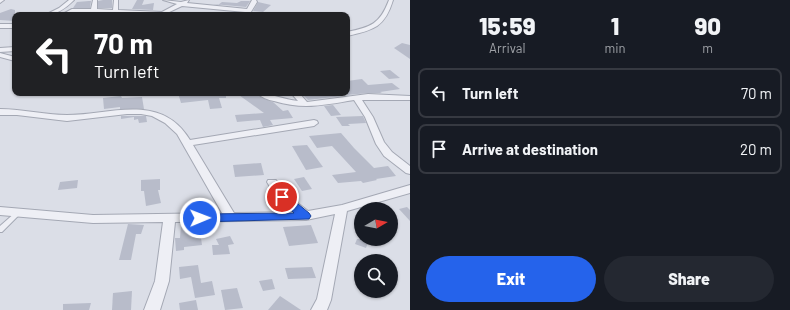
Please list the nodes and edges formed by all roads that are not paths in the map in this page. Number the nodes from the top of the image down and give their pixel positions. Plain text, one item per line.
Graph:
1 (72, 0) edge
2 (95, 0) edge
3 (116, 0) edge
4 (166, 0) edge
5 (189, 0) edge
6 (254, 0) edge
7 (391, 0) edge
8 (182, 4) junction
9 (95, 11) junction
10 (55, 12) edge
11 (70, 12) edge
12 (115, 12) joint
13 (164, 12) edge
14 (194, 12) dead end
15 (240, 12) edge
16 (248, 12) edge
17 (0, 26) edge
18 (12, 26) edge
19 (350, 34) edge
20 (12, 49) edge
21 (0, 50) edge
22 (0, 56) edge
23 (12, 58) edge
24 (268, 96) edge
25 (298, 96) edge
26 (357, 98) junction
27 (410, 98) edge
28 (306, 105) junction
29 (0, 112) edge
30 (314, 123) dead end
31 (188, 143) junction
32 (410, 171) edge
33 (272, 182) dead end
34 (410, 189) edge
35 (342, 209) junction
36 (0, 211) edge
37 (18, 213) junction
38 (306, 216) junction
39 (231, 218) junction
40 (168, 219) junction
41 (0, 230) edge
42 (152, 310) edge
43 (318, 310) edge

1 - 10 street
2 - 9 street
3 - 12 street
4 - 8 street
5 - 8 street
6 - 16 street
7 - 19 street
8 - 13 street
8 - 14 street
8 - 15 street
9 - 11 street
9 - 12 street
17 - 18 street
20 - 21 street
22 - 23 street
24 - 28 street
25 - 28 street
26 - 27 street
26 - 28 street
26 - 32 street
29 - 31 street
30 - 31 street
31 - 39 street
33 - 38 street
34 - 35 street
35 - 38 street
35 - 43 street
36 - 37 street
37 - 40 street
37 - 41 lane
38 - 39 street
39 - 40 street
40 - 42 street

